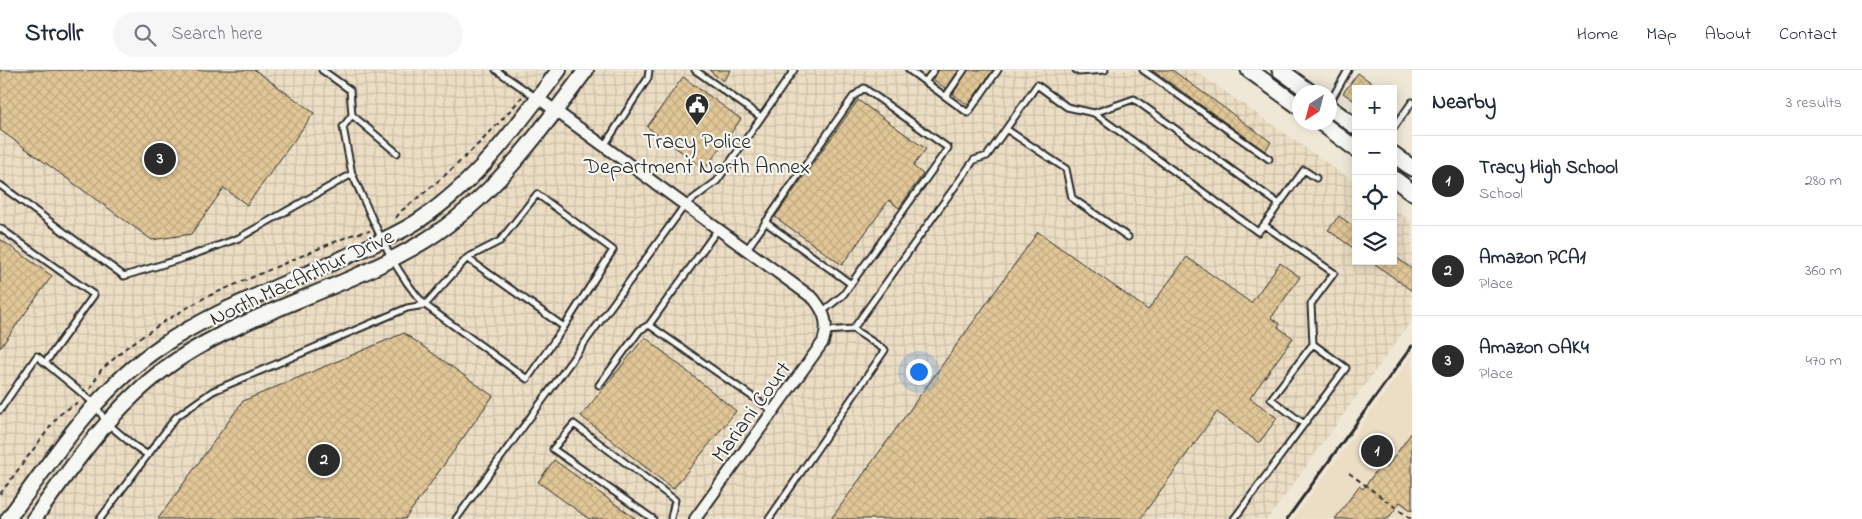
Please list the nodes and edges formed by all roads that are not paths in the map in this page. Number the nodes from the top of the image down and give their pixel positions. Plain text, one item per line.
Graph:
1 (322, 70) edge
2 (496, 70) edge
3 (559, 70) edge
4 (586, 70) edge
5 (649, 70) edge
6 (695, 70) edge
7 (794, 70) edge
8 (909, 70) edge
9 (934, 70) edge
10 (964, 70) edge
11 (998, 70) edge
12 (1076, 70) edge
13 (1105, 70) edge
14 (1142, 70) edge
15 (1249, 70) edge
16 (1348, 70) edge
17 (1289, 73) edge
18 (925, 82) junction
19 (1302, 85) edge
20 (1337, 90) edge
21 (946, 96) junction
22 (538, 98) junction
23 (1292, 101) edge
24 (1412, 102) edge
25 (555, 111) junction
26 (1094, 113) junction
27 (1337, 113) edge
28 (352, 115) junction
29 (761, 117) junction
30 (1397, 123) edge
31 (1352, 124) edge
32 (1006, 129) junction
33 (1331, 130) edge
34 (604, 146) junction
35 (1352, 146) edge
36 (397, 153) dead end
37 (1397, 157) edge
38 (1269, 159) dead end
39 (1412, 168) edge
40 (352, 174) junction
41 (1316, 178) dead end
42 (1397, 181) edge
43 (0, 185) edge
44 (1412, 192) edge
45 (1279, 204) junction
46 (685, 205) junction
47 (765, 222) junction
48 (1264, 225) junction
49 (0, 228) edge
50 (718, 229) junction
51 (1128, 237) dead end
52 (382, 240) junction
53 (746, 250) junction
54 (392, 258) junction
55 (467, 258) junction
56 (851, 284) junction
57 (425, 305) junction
58 (823, 311) junction
59 (649, 325) junction
60 (826, 326) junction
61 (564, 328) junction
62 (853, 330) junction
63 (1313, 344) junction
64 (45, 363) junction
65 (599, 385) dead end
66 (95, 404) junction
67 (0, 410) edge
68 (773, 411) junction
69 (106, 422) junction
70 (1304, 424) junction
71 (148, 455) junction
72 (8, 519) edge
73 (34, 519) edge
74 (100, 519) edge
75 (456, 519) edge
76 (653, 519) edge
77 (670, 519) edge
78 (695, 519) edge
79 (769, 519) edge
80 (1234, 519) edge

1 - 28 lane
2 - 22 lane
3 - 22 main road, North MacArthur Drive
4 - 25 main road, North MacArthur Drive
5 - 34 lane
6 - 29 lane
7 - 29 lane
8 - 18 lane
9 - 18 lane
10 - 21 lane
11 - 21 lane
12 - 13 lane
14 - 38 lane
15 - 23 main road
16 - 20 lane
17 - 19 main road
18 - 21 lane
22 - 25 street
22 - 52 main road, North MacArthur Drive
24 - 30 lane
25 - 34 street
25 - 54 main road, North MacArthur Drive
26 - 32 lane
26 - 45 lane
26 - 48 lane
27 - 31 main road
28 - 36 lane
28 - 40 lane
29 - 46 lane
32 - 51 lane
32 - 62 lane
33 - 35 main road
34 - 46 street
37 - 39 main road
40 - 43 lane
40 - 52 lane
41 - 45 lane
42 - 44 main road
45 - 48 lane
46 - 50 street
46 - 75 lane
47 - 53 lane
47 - 56 lane
47 - 56 lane
48 - 63 lane
49 - 64 lane
50 - 53 street
50 - 59 lane
52 - 54 lane
52 - 66 main road, North MacArthur Drive
53 - 58 street
54 - 57 lane
54 - 69 main road, North MacArthur Drive
55 - 57 lane
55 - 61 lane
55 - 61 lane
56 - 58 lane
57 - 61 lane
57 - 71 lane
58 - 60 street
59 - 65 lane
59 - 68 lane
60 - 62 lane
60 - 68 street, Mariani Court
62 - 79 lane
63 - 70 lane
63 - 70 lane
64 - 66 lane
64 - 67 lane
66 - 69 lane
66 - 72 main road, North MacArthur Drive
68 - 78 street, Mariani Court
69 - 71 lane
69 - 73 main road, North MacArthur Drive
70 - 80 lane
71 - 74 lane
76 - 77 lane

